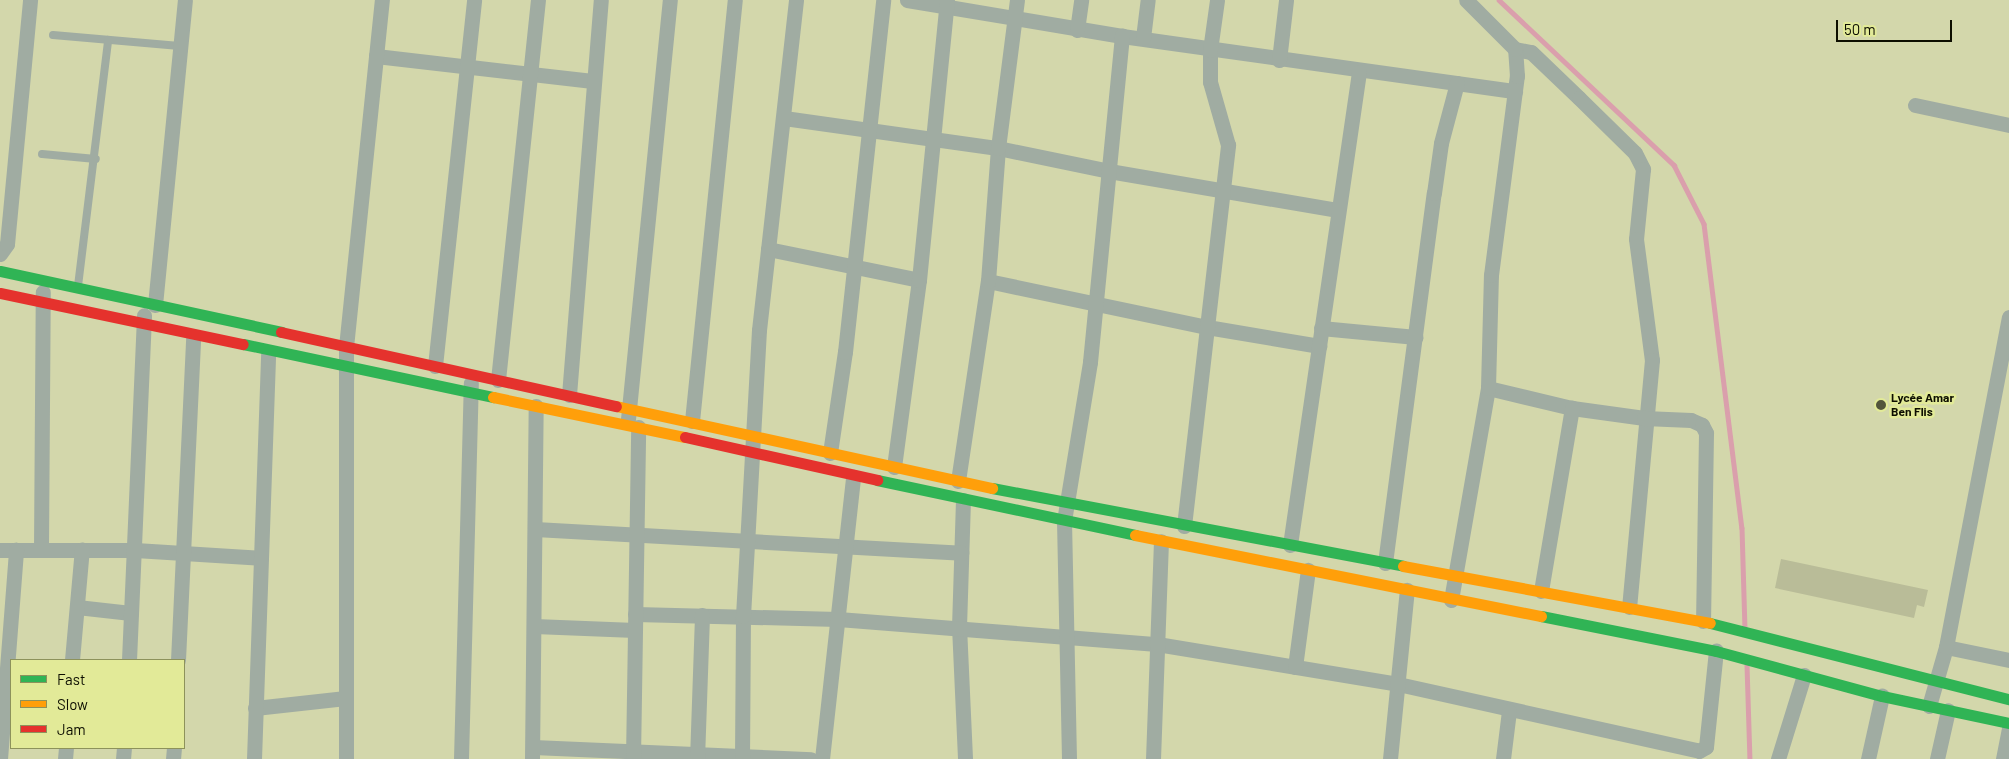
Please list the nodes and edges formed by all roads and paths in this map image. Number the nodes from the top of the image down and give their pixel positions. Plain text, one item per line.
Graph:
1 (30, 0) edge
2 (185, 0) edge
3 (382, 0) edge
4 (474, 0) edge
5 (538, 0) edge
6 (601, 0) edge
7 (670, 0) edge
8 (735, 0) edge
9 (796, 0) edge
10 (883, 0) edge
11 (907, 0) edge
12 (1017, 0) edge
13 (1081, 0) edge
14 (1148, 0) edge
15 (1217, 0) edge
16 (1286, 0) edge
17 (1466, 0) edge
18 (946, 3) edge
19 (1014, 19) junction
20 (1077, 30) junction
21 (53, 35) dead end
22 (1122, 36) junction
23 (1143, 38) junction
24 (108, 40) junction
25 (180, 46) junction
26 (1515, 48) junction
27 (1210, 50) junction
28 (376, 56) junction
29 (1279, 60) junction
30 (466, 68) junction
31 (1359, 72) junction
32 (531, 76) junction
33 (592, 81) junction
34 (1457, 83) junction
35 (1515, 91) junction
36 (1914, 106) dead end
37 (784, 118) junction
38 (2009, 125) edge
39 (871, 130) junction
40 (934, 140) junction
41 (998, 148) junction
42 (42, 154) dead end
43 (96, 159) junction
44 (1109, 171) junction
45 (1223, 192) junction
46 (1337, 210) junction
47 (768, 249) junction
48 (0, 254) edge
49 (854, 268) junction
50 (0, 271) edge
51 (44, 280) junction
52 (918, 280) junction
53 (988, 281) junction
54 (78, 288) junction
55 (0, 293) edge
56 (43, 303) junction
57 (1094, 303) junction
58 (150, 304) junction
59 (2009, 316) edge
60 (143, 325) junction
61 (1206, 327) junction
62 (1321, 328) junction
63 (194, 336) junction
64 (1416, 337) junction
65 (1319, 346) junction
66 (346, 347) junction
67 (268, 352) junction
68 (435, 366) junction
69 (347, 368) junction
70 (473, 374) junction
71 (498, 380) junction
72 (1488, 388) junction
73 (470, 393) junction
74 (569, 395) junction
75 (536, 406) junction
76 (629, 408) junction
77 (1572, 408) junction
78 (1644, 418) junction
79 (692, 421) junction
80 (633, 426) junction
81 (752, 435) junction
82 (830, 452) junction
83 (752, 455) junction
84 (894, 467) junction
85 (853, 477) junction
86 (958, 481) junction
87 (963, 500) junction
88 (1066, 504) junction
89 (1064, 521) junction
90 (1184, 526) junction
91 (535, 529) junction
92 (638, 533) junction
93 (747, 539) junction
94 (1161, 541) junction
95 (1290, 545) junction
96 (846, 547) junction
97 (41, 548) junction
98 (82, 549) junction
99 (0, 550) edge
100 (16, 550) junction
101 (135, 550) junction
102 (961, 553) junction
103 (183, 554) junction
104 (261, 558) junction
105 (1385, 563) junction
106 (1308, 570) junction
107 (1456, 576) junction
108 (1407, 590) junction
109 (1541, 591) junction
110 (1451, 600) junction
111 (77, 607) junction
112 (1629, 607) junction
113 (132, 613) junction
114 (635, 614) junction
115 (702, 616) junction
116 (743, 616) junction
117 (838, 619) junction
118 (1706, 622) junction
119 (534, 626) junction
120 (958, 626) junction
121 (635, 630) junction
122 (1067, 635) junction
123 (1157, 644) junction
124 (1946, 647) junction
125 (1721, 652) junction
126 (72, 659) edge
127 (129, 659) edge
128 (178, 659) edge
129 (2009, 660) edge
130 (1295, 667) junction
131 (1804, 674) junction
132 (1936, 682) junction
133 (1398, 684) junction
134 (1882, 696) junction
135 (345, 698) junction
136 (2009, 699) edge
137 (1929, 706) junction
138 (255, 708) junction
139 (1509, 710) junction
140 (1948, 710) junction
141 (2009, 722) edge
142 (2009, 728) edge
143 (533, 753) edge
144 (633, 755) edge
145 (697, 756) edge
146 (742, 757) edge
147 (0, 759) edge
148 (254, 759) edge
149 (346, 759) edge
150 (460, 759) edge
151 (811, 759) edge
152 (822, 759) edge
153 (965, 759) edge
154 (1070, 759) edge
155 (1153, 759) edge
156 (1390, 759) edge
157 (1502, 759) edge
158 (1778, 759) edge
159 (1868, 759) edge
160 (1937, 759) edge
161 (2003, 759) edge

1 - 48 street
2 - 25 street
3 - 28 street
4 - 30 street
5 - 32 street
6 - 33 street
7 - 76 street
8 - 79 street
9 - 37 street
10 - 39 street
11 - 18 street
12 - 19 street
13 - 20 street
14 - 23 street
15 - 27 street
16 - 29 street
17 - 26 street
18 - 19 street
18 - 40 street
19 - 20 street
19 - 41 street
20 - 22 street
21 - 24 lane
22 - 23 street
22 - 44 street
23 - 27 street
24 - 25 lane
24 - 43 lane
25 - 58 street
26 - 35 street
26 - 78 street
27 - 29 street
27 - 45 street
28 - 30 street
28 - 66 street
29 - 31 street
30 - 32 street
30 - 68 street
31 - 34 street
31 - 46 street
32 - 33 street
32 - 71 street
33 - 74 street
34 - 35 street
34 - 64 street
35 - 72 street
36 - 38 street
37 - 39 street
37 - 47 street
39 - 40 street
39 - 49 street
40 - 41 street
40 - 52 street
41 - 44 street
41 - 53 street
42 - 43 lane
43 - 54 lane
44 - 45 street
44 - 57 street
45 - 46 street
45 - 61 street
46 - 62 street
47 - 49 street
47 - 81 street
49 - 52 street
49 - 82 street
50 - 51 main road
51 - 54 main road
51 - 56 street
52 - 84 street
53 - 57 street
53 - 86 street
54 - 58 main road
55 - 56 main road
56 - 60 main road
56 - 97 street
57 - 61 street
57 - 88 street
58 - 60 street
58 - 66 main road
59 - 124 street
60 - 63 main road
60 - 101 street
61 - 65 street
61 - 90 street
62 - 64 street
62 - 65 street
63 - 67 main road
63 - 103 street
64 - 105 street
65 - 95 street
66 - 68 main road
66 - 69 street
67 - 69 main road
67 - 104 street
68 - 70 main road
69 - 73 main road
69 - 135 street
70 - 71 main road
70 - 73 street
71 - 74 main road
72 - 77 street
72 - 107 street
73 - 75 main road
73 - 150 street
74 - 76 main road
75 - 80 main road
75 - 91 street
76 - 79 main road
76 - 80 street
77 - 78 street
77 - 109 street
78 - 112 street
78 - 118 street
79 - 81 main road
80 - 83 main road
80 - 92 street
81 - 82 main road
81 - 83 street
82 - 84 main road
83 - 85 main road
83 - 93 street
84 - 86 main road
85 - 87 main road
85 - 96 street
86 - 88 main road
87 - 89 main road
87 - 102 street
88 - 89 street
88 - 90 main road
89 - 94 main road
89 - 122 street
90 - 95 main road
91 - 92 street
91 - 119 street
92 - 93 street
92 - 114 street
93 - 96 street
93 - 116 street
94 - 106 main road
94 - 123 street
95 - 105 main road
96 - 102 street
96 - 117 street
97 - 98 street
97 - 100 street
98 - 101 street
98 - 111 street
99 - 100 street
100 - 147 street
101 - 103 street
101 - 113 street
102 - 120 street
103 - 104 street
103 - 128 street
104 - 138 street
105 - 107 main road
106 - 108 main road
106 - 130 street
107 - 109 main road
107 - 110 street
108 - 110 main road
108 - 133 street
109 - 112 main road
110 - 125 main road
111 - 113 street
111 - 126 street
112 - 118 main road
113 - 127 street
114 - 115 street
114 - 121 street
115 - 116 street
115 - 145 street
116 - 117 street
116 - 146 street
117 - 120 street
117 - 152 street
118 - 132 main road
119 - 121 street
119 - 143 street
120 - 122 street
120 - 153 street
121 - 144 street
122 - 123 street
122 - 154 street
123 - 130 street
123 - 155 street
124 - 129 street
124 - 132 street
125 - 131 main road
125 - 139 street
130 - 133 street
131 - 134 main road
131 - 158 street
132 - 136 main road
132 - 137 street
133 - 139 street
133 - 156 street
134 - 137 main road
134 - 159 street
135 - 138 street
135 - 149 street
137 - 140 main road
138 - 148 street
139 - 157 street
140 - 141 main road
140 - 160 street
142 - 161 street
143 - 144 street
144 - 145 street
145 - 146 street
146 - 151 street

